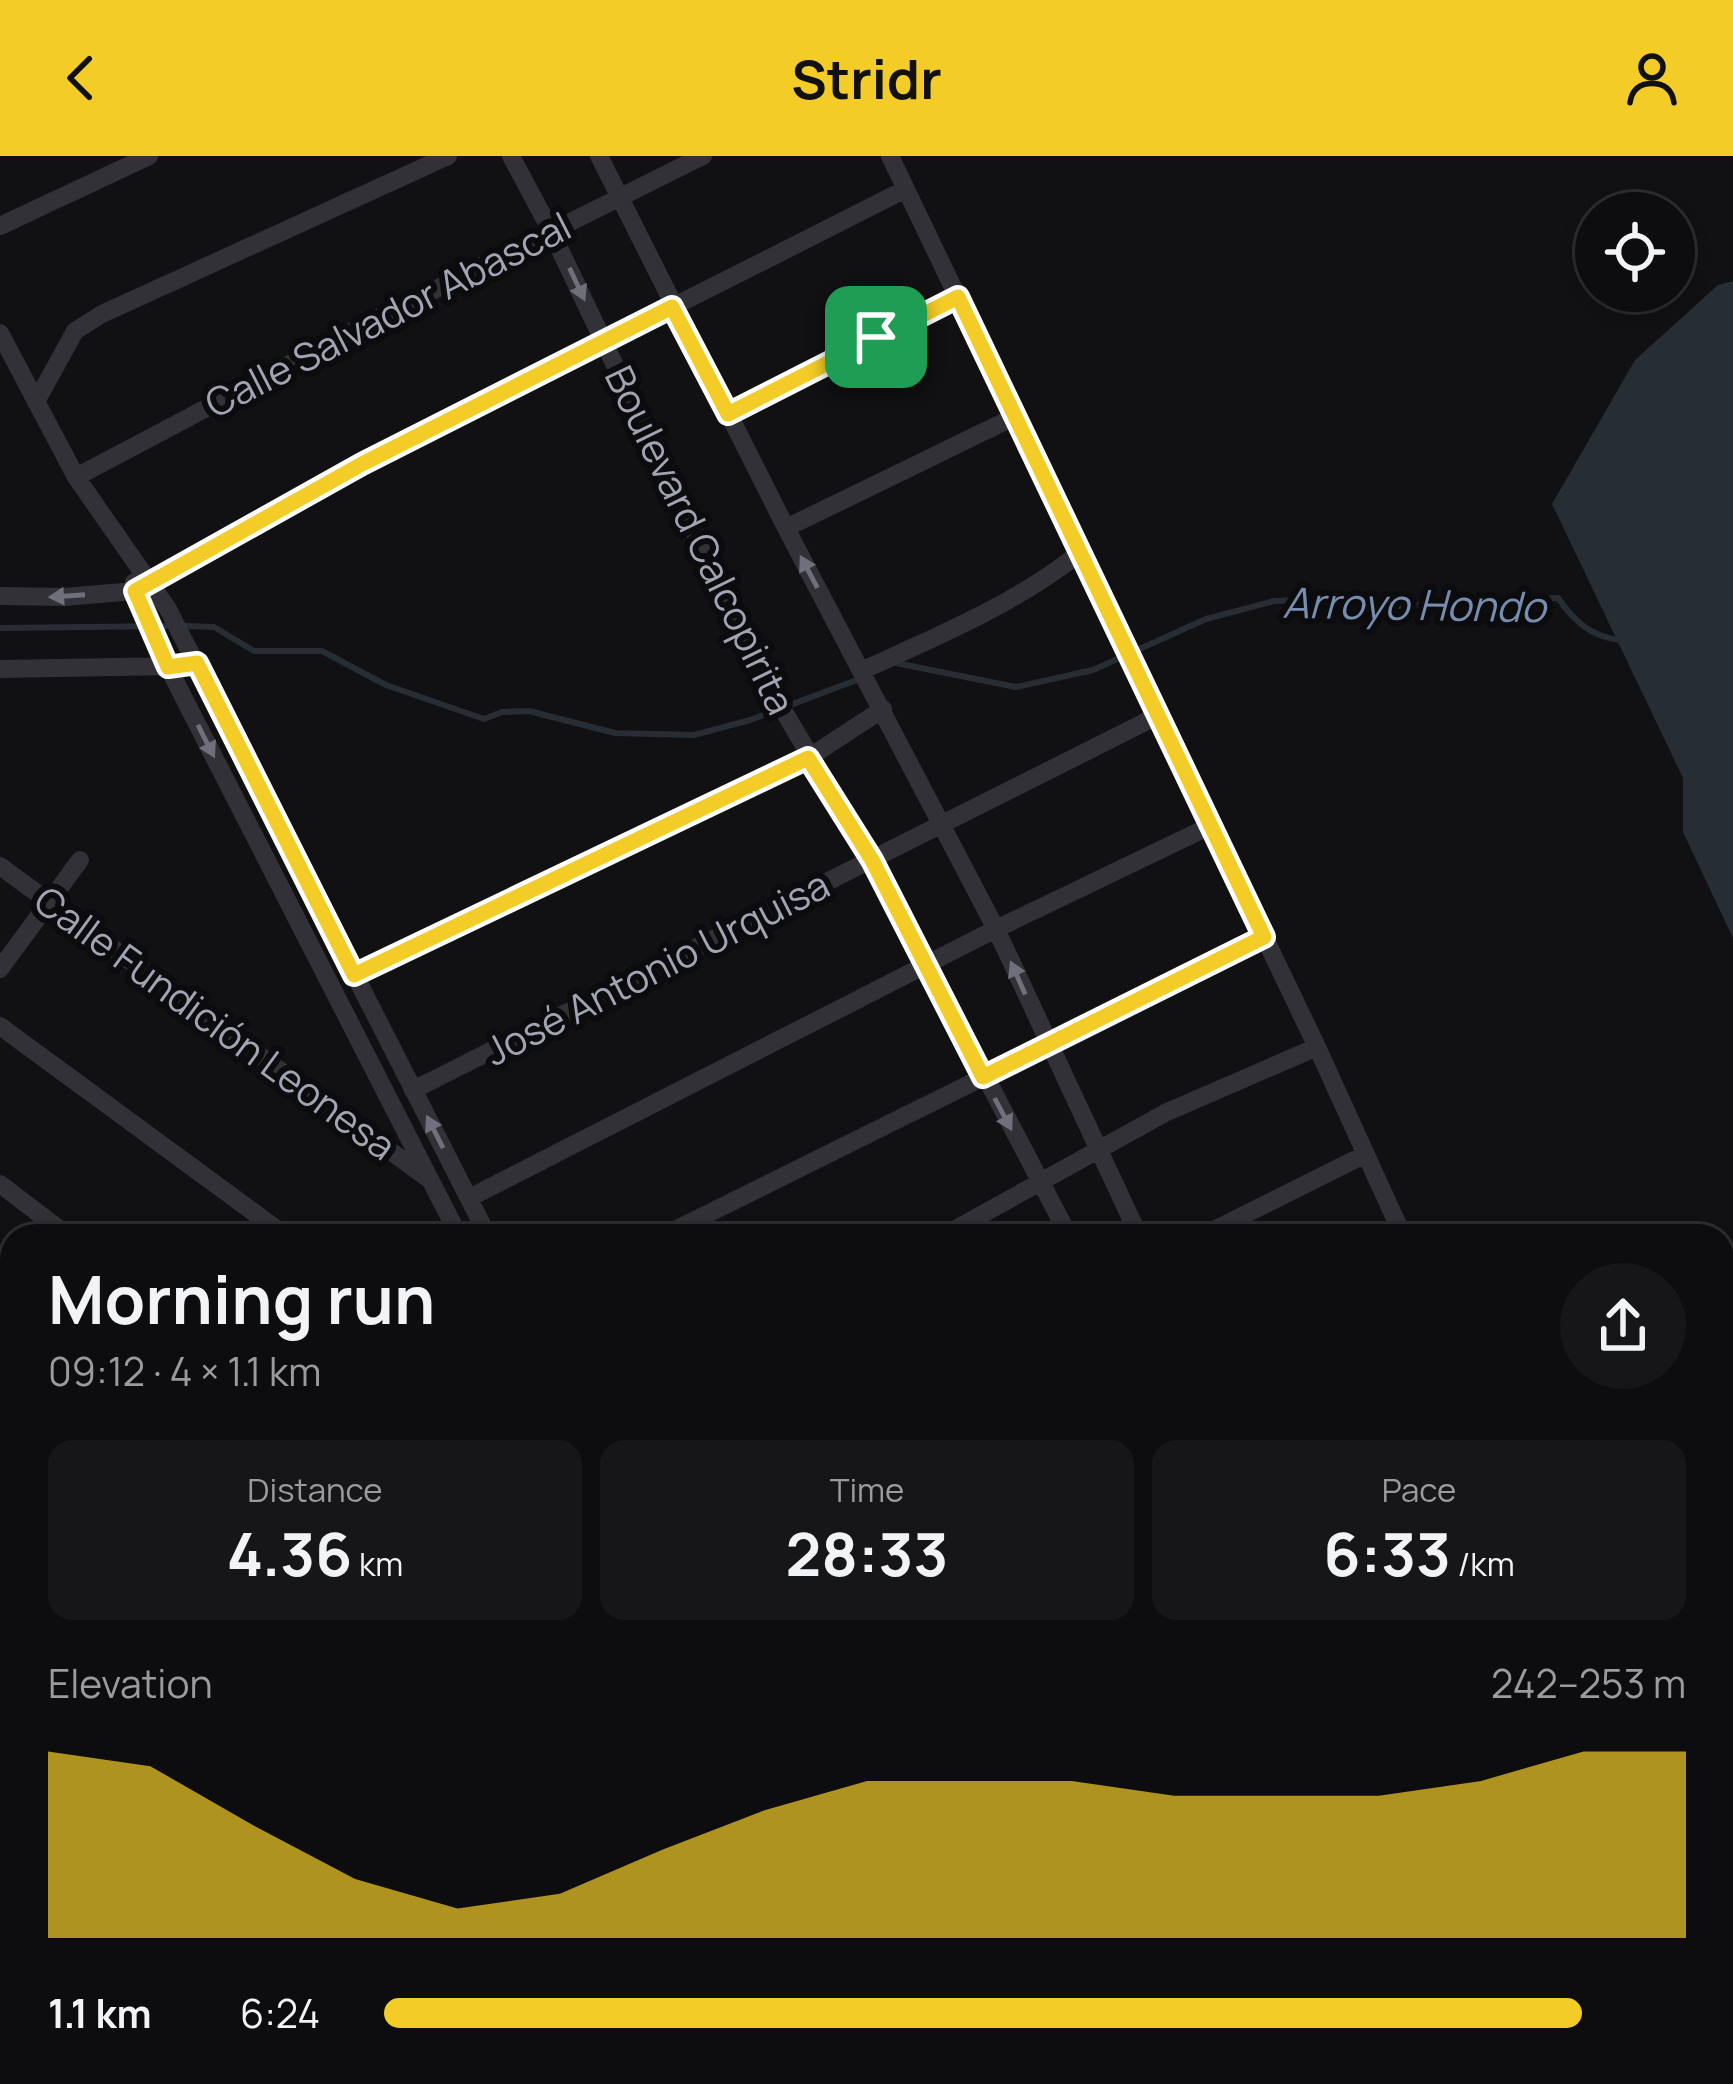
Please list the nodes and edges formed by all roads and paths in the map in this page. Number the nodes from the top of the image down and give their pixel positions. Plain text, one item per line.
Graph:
1 (149, 156) edge
2 (448, 156) edge
3 (511, 156) edge
4 (598, 156) edge
5 (703, 156) edge
6 (890, 156) edge
7 (906, 189) junction
8 (617, 198) junction
9 (0, 226) edge
10 (551, 231) junction
11 (958, 297) junction
12 (672, 307) junction
13 (0, 333) edge
14 (603, 339) junction
15 (36, 402) junction
16 (728, 414) junction
17 (1016, 416) junction
18 (76, 477) junction
19 (786, 528) junction
20 (1082, 551) junction
21 (144, 588) junction
22 (0, 596) edge
23 (197, 663) junction
24 (168, 667) junction
25 (0, 669) edge
26 (871, 687) junction
27 (1157, 716) junction
28 (808, 758) junction
29 (940, 823) junction
30 (1210, 826) junction
31 (80, 860) dead end
32 (872, 860) junction
33 (0, 866) edge
34 (50, 902) junction
35 (996, 929) junction
36 (1264, 937) junction
37 (928, 964) junction
38 (0, 969) edge
39 (354, 975) junction
40 (0, 1026) edge
41 (1048, 1045) junction
42 (1317, 1047) junction
43 (983, 1077) junction
44 (413, 1090) junction
45 (1101, 1149) junction
46 (1366, 1154) junction
47 (430, 1179) junction
48 (1039, 1181) junction
49 (0, 1184) edge
50 (469, 1198) junction
51 (52, 1224) edge
52 (270, 1224) edge
53 (453, 1224) edge
54 (482, 1224) edge
55 (687, 1224) edge
56 (964, 1224) edge
57 (1062, 1224) edge
58 (1133, 1224) edge
59 (1226, 1224) edge
60 (1398, 1224) edge

1 - 9 street
2 - 15 street
3 - 10 street, Boulevard Calcopirita
4 - 8 street, Boulevard Calcopirita
5 - 8 street, Calle Salvador Abascal
6 - 7 street
7 - 11 street
7 - 12 street
8 - 10 street, Calle Salvador Abascal
8 - 12 street, Boulevard Calcopirita
10 -> 14 street, Boulevard Calcopirita
10 - 18 street, Calle Salvador Abascal
11 - 16 street
11 - 17 street
12 - 14 street
12 - 16 street, Boulevard Calcopirita
13 - 15 street
14 - 21 street
14 - 28 street, Boulevard Calcopirita
15 - 18 street
16 - 19 street, Boulevard Calcopirita
17 - 19 street
17 - 20 street
18 - 21 street
26 -> 19 street, Boulevard Calcopirita
20 - 26 street
20 - 27 street
21 -> 22 street
21 - 23 street
21 - 24 street
23 - 24 street
23 - 39 street
24 - 25 street
24 -> 47 street
26 - 28 street
26 - 29 street, Boulevard Calcopirita
27 - 29 street, José Antonio Urquisa
27 - 30 street
28 - 32 street, Boulevard Calcopirita
28 - 39 street
29 - 32 street, José Antonio Urquisa
29 - 35 street, Boulevard Calcopirita
30 - 35 street
30 - 36 street
31 - 34 street
32 - 37 street, Boulevard Calcopirita
32 - 44 street, José Antonio Urquisa
33 - 34 street, Calle Fundición Leonesa
34 - 38 street
34 - 47 street, Calle Fundición Leonesa
35 - 37 street
41 -> 35 street, Boulevard Calcopirita
36 - 41 street
36 - 42 street
37 - 43 street, Boulevard Calcopirita
37 - 50 street
39 - 44 street
40 - 52 street
41 - 43 street
41 - 45 street, Boulevard Calcopirita
42 - 45 street
42 - 46 street
43 -> 48 street, Boulevard Calcopirita
43 - 55 street
50 -> 44 street
45 - 48 street
45 - 58 street, Boulevard Calcopirita
46 - 59 street
46 - 60 street
47 - 53 street
48 - 56 street
48 - 57 street, Boulevard Calcopirita
49 - 51 street
50 - 54 street

